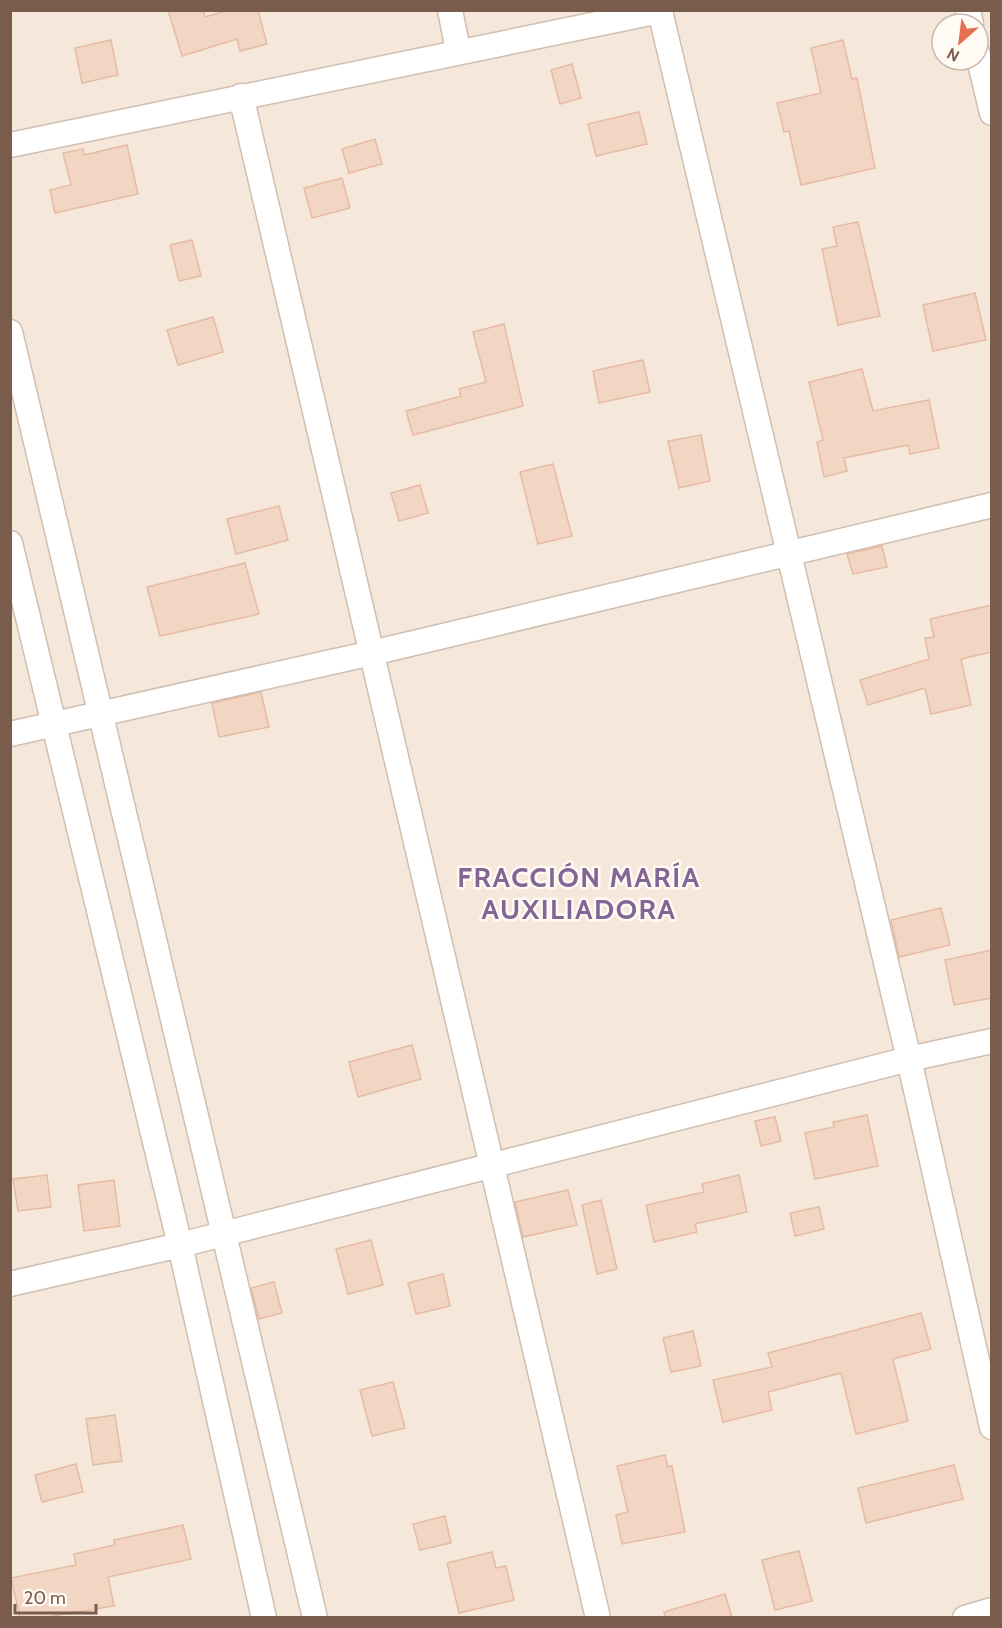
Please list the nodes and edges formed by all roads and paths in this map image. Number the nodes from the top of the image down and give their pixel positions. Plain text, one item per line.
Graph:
1 (450, 10) edge
2 (458, 50) junction
3 (982, 72) edge
4 (242, 96) junction
5 (992, 113) edge
6 (10, 145) edge
7 (10, 332) edge
8 (992, 505) edge
9 (10, 543) edge
10 (787, 552) junction
11 (372, 653) junction
12 (101, 714) junction
13 (52, 726) junction
14 (10, 734) edge
15 (992, 1041) edge
16 (909, 1059) junction
17 (492, 1165) junction
18 (224, 1233) junction
19 (180, 1245) junction
20 (10, 1284) edge
21 (992, 1426) edge
22 (992, 1610) edge
23 (264, 1617) edge
24 (315, 1617) edge
25 (597, 1617) edge
26 (965, 1617) edge

1 - 2 street
2 - 4 street
2 - 10 street
3 - 5 street
4 - 6 street
4 - 11 street
7 - 12 street
8 - 10 street
9 - 13 street
10 - 11 street
10 - 16 street
11 - 12 street
11 - 17 street
12 - 13 street
12 - 18 street
13 - 14 street
13 - 19 street
15 - 16 street
16 - 17 street
16 - 21 street
17 - 18 street
17 - 25 street
18 - 19 street
18 - 24 street
19 - 20 street
19 - 23 street
22 - 26 street

